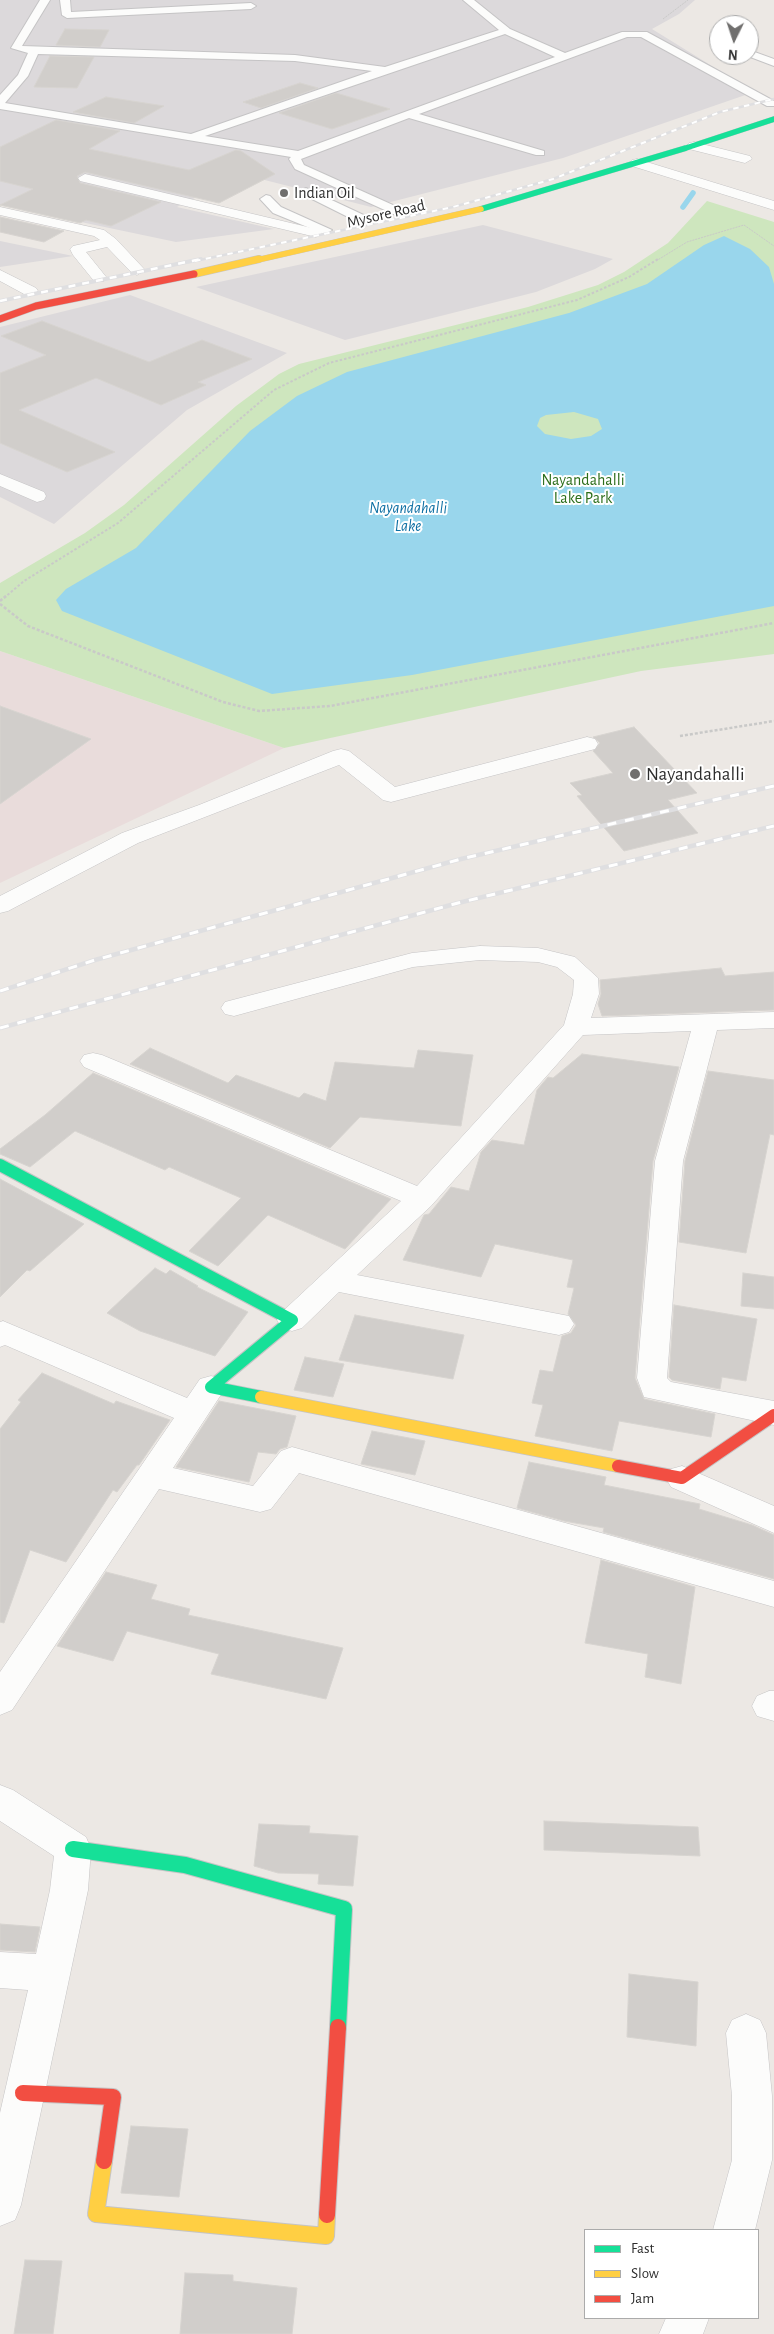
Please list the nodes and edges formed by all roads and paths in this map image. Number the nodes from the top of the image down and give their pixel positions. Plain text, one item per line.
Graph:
1 (45, 0) edge
2 (65, 0) edge
3 (468, 0) edge
4 (251, 6) dead end
5 (506, 31) junction
6 (34, 52) junction
7 (565, 57) junction
8 (759, 57) edge
9 (774, 62) edge
10 (386, 70) junction
11 (0, 104) edge
12 (773, 104) edge
13 (754, 110) dead end
14 (407, 114) junction
15 (774, 119) edge
16 (195, 136) junction
17 (694, 146) junction
18 (540, 153) dead end
19 (299, 155) junction
20 (745, 159) dead end
21 (637, 163) junction
22 (85, 178) dead end
23 (306, 192) dead end
24 (477, 196) dead end
25 (266, 199) dead end
26 (496, 206) junction
27 (774, 206) edge
28 (0, 211) edge
29 (405, 212) joint
30 (374, 219) junction
31 (350, 225) dead end
32 (325, 230) junction
33 (289, 239) dead end
34 (111, 242) junction
35 (774, 246) edge
36 (137, 270) dead end
37 (0, 275) edge
38 (104, 277) joint
39 (82, 281) dead end
40 (34, 290) joint
41 (12, 294) dead end
42 (0, 318) edge
43 (0, 479) edge
44 (37, 496) dead end
45 (0, 603) edge
46 (774, 623) edge
47 (774, 721) edge
48 (680, 736) dead end
49 (587, 744) dead end
50 (0, 906) edge
51 (234, 1008) dead end
52 (774, 1020) edge
53 (706, 1022) junction
54 (576, 1027) junction
55 (93, 1060) dead end
56 (0, 1165) edge
57 (421, 1199) junction
58 (333, 1281) junction
59 (292, 1320) junction
60 (559, 1324) dead end
61 (1, 1333) edge
62 (211, 1387) junction
63 (193, 1413) junction
64 (774, 1414) edge
65 (152, 1474) junction
66 (682, 1478) junction
67 (774, 1520) edge
68 (774, 1594) edge
69 (0, 1700) edge
70 (0, 1801) edge
71 (73, 1849) junction
72 (0, 1970) edge
73 (50, 1974) junction
74 (746, 2033) dead end
75 (23, 2093) junction
76 (0, 2205) edge
77 (734, 2229) edge
78 (688, 2319) edge
79 (681, 2334) edge

1 - 6 lane
2 - 4 lane
3 - 5 lane
5 - 7 lane
5 - 10 lane
6 - 10 lane
6 - 11 lane
7 - 12 lane
7 - 14 lane
8 - 9 lane
10 - 16 lane
11 - 16 lane
12 - 13 main road
14 - 18 lane
14 - 19 lane
15 - 17 main road, Mysore Road
16 - 19 lane
17 - 20 street
17 - 21 main road, Mysore Road
19 - 29 lane
21 - 26 main road, Mysore Road
21 - 27 street
22 - 32 street
23 - 30 lane
24 - 26 main road
25 - 32 lane
26 - 42 main road, Mysore Road
28 - 34 street
29 - 30 main road, Mysore Road
30 - 31 main road, Mysore Road
32 - 33 main road
34 - 36 street
34 - 38 street
35 - 45 path
37 - 40 street
38 - 39 main road
40 - 41 main road
43 - 44 street
45 - 46 path
47 - 48 path
49 - 50 street
51 - 54 street
52 - 53 street
53 - 54 street
53 - 64 street
54 - 57 street
55 - 57 street
56 - 59 main road
57 - 58 street
58 - 59 street
58 - 60 street
59 - 62 main road
61 - 63 street
62 - 63 street
62 - 66 main road
63 - 65 street
64 - 66 main road
65 - 68 street
65 - 69 street
66 - 67 street
70 - 71 street
71 - 73 street
71 - 75 main road
72 - 73 street
73 - 75 street
74 - 77 street
75 - 76 street
78 - 79 street

